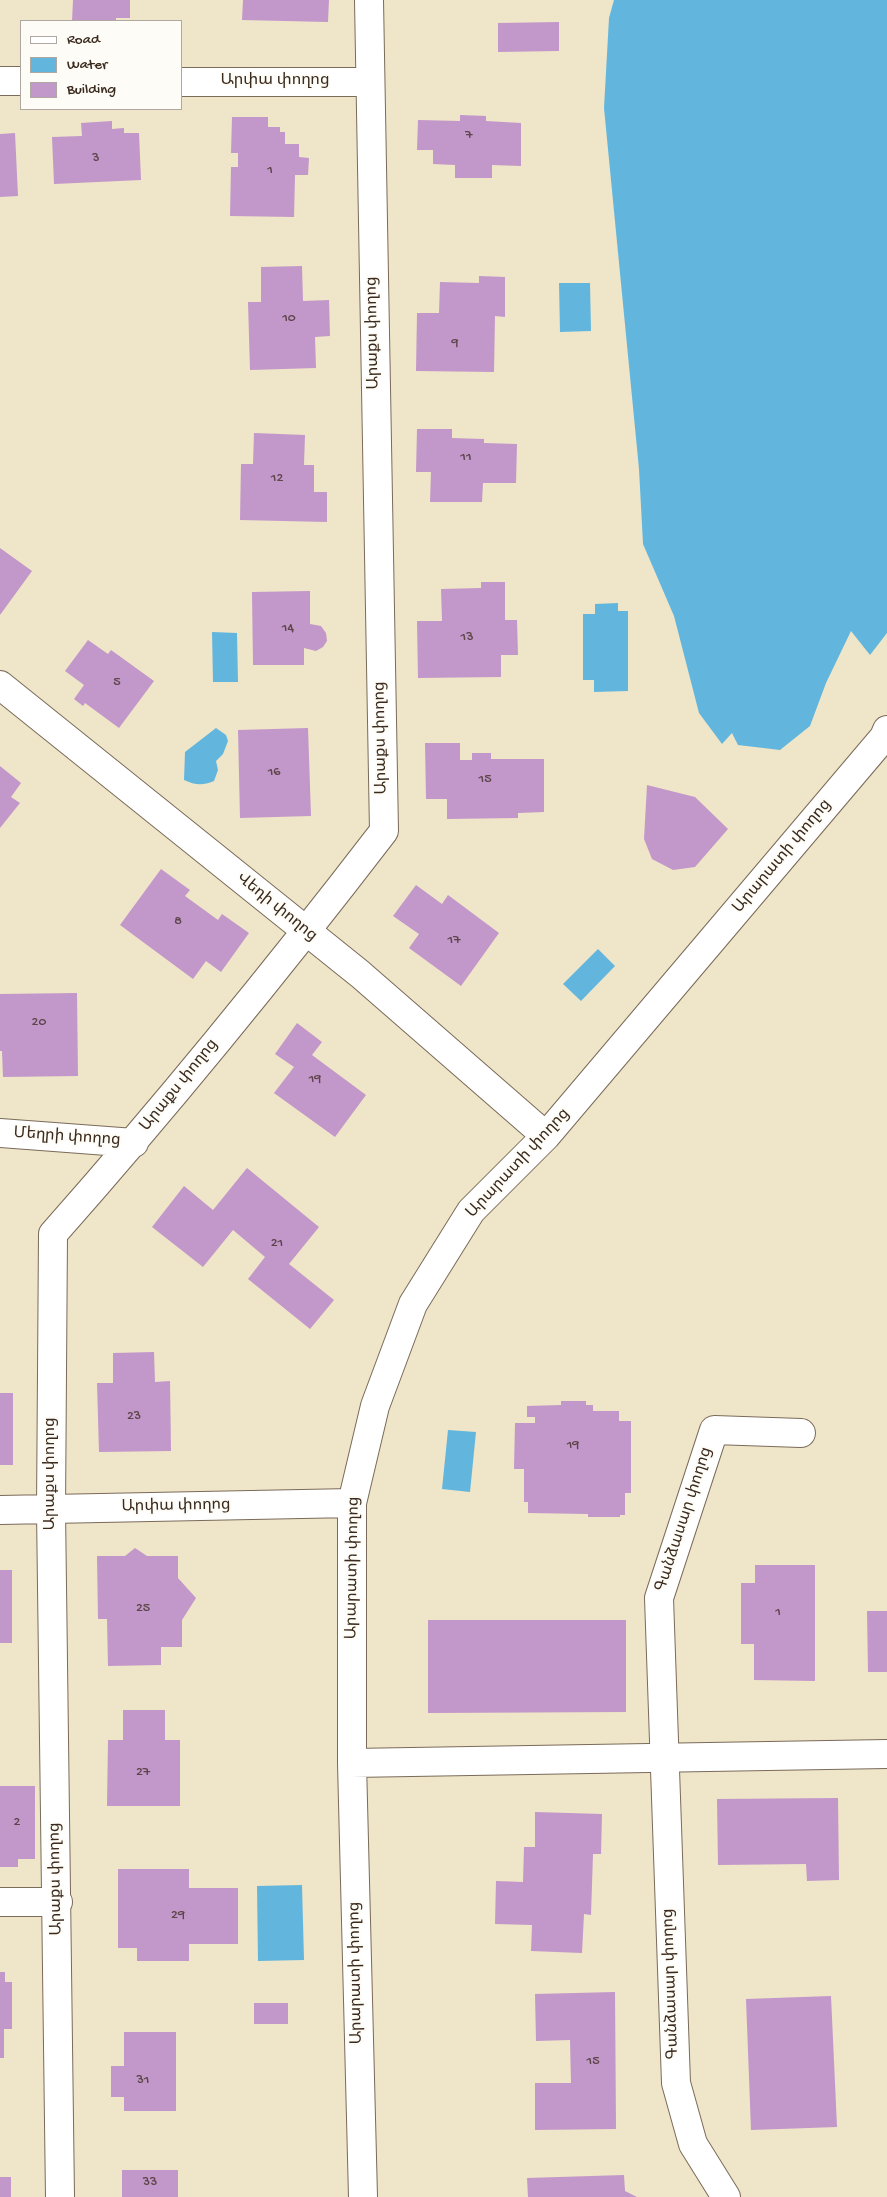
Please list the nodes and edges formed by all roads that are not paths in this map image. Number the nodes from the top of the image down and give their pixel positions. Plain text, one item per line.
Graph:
1 (369, 0) edge
2 (0, 81) edge
3 (20, 81) edge
4 (182, 82) edge
5 (370, 82) junction
6 (0, 685) edge
7 (886, 735) edge
8 (306, 932) junction
9 (0, 1132) edge
10 (546, 1136) junction
11 (134, 1143) junction
12 (801, 1433) dead end
13 (352, 1503) junction
14 (0, 1510) edge
15 (51, 1510) junction
16 (887, 1754) edge
17 (664, 1759) junction
18 (352, 1763) junction
19 (0, 1902) edge
20 (58, 1902) junction
21 (60, 2197) edge
22 (362, 2197) edge
23 (726, 2197) edge

1 - 5 street, Արաքս փողոց
2 - 3 street
4 - 5 street, Արփա փողոց
5 - 8 street, Արաքս փողոց
6 - 8 street, Վեդի փողոց
7 - 10 street, Արարատի փողոց
8 - 10 street, Վեդի փողոց
8 - 11 street, Արաքս փողոց
9 - 11 street, Մեղրի փողոց
10 - 13 street, Արարատի փողոց
11 - 15 street, Արաքս փողոց
12 - 17 street, Գանձասար փողոց
13 - 15 street, Արփա փողոց
13 - 18 street, Արարատի փողոց
14 - 15 street, Արփա փողոց
15 - 20 street, Արաքս փողոց
16 - 17 street
17 - 18 street
17 - 23 street, Գանձասար փողոց
18 - 22 street, Արարատի փողոց
19 - 20 street
20 - 21 street, Արաքս փողոց

